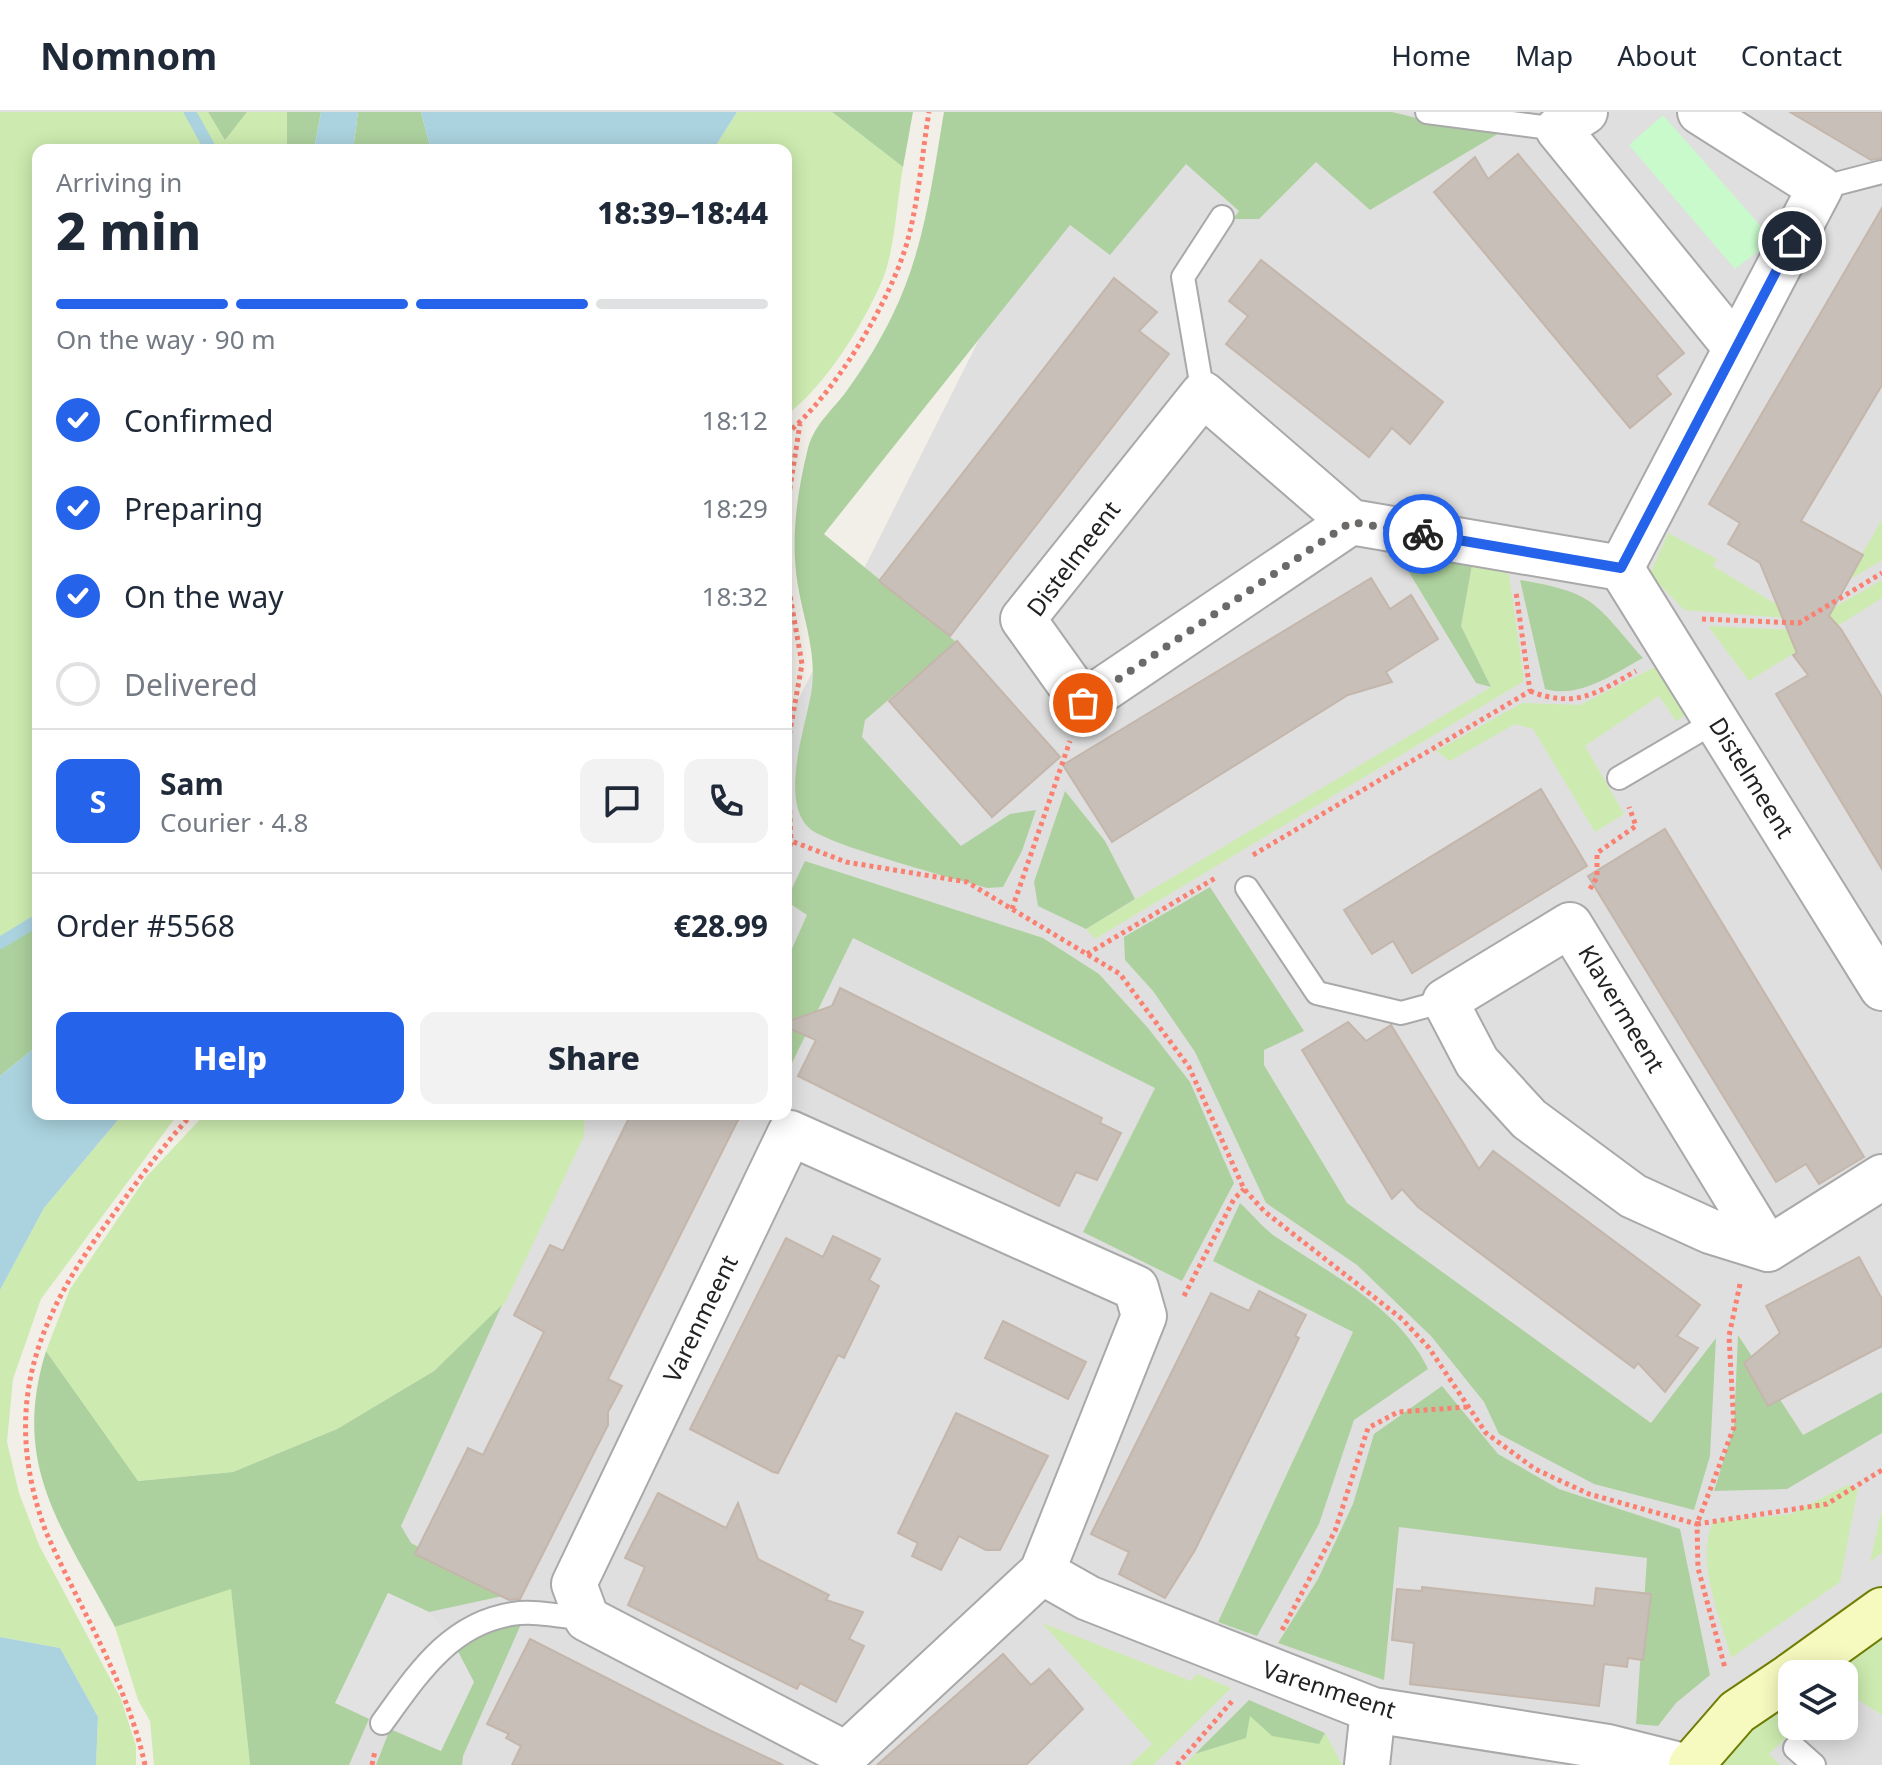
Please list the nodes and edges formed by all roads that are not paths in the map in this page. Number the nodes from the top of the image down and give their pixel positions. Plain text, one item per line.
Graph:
1 (1427, 112) edge
2 (1700, 112) edge
3 (1571, 121) edge
4 (1882, 172) edge
5 (1820, 188) junction
6 (1222, 217) dead end
7 (1736, 348) junction
8 (1203, 394) junction
9 (1351, 522) junction
10 (1621, 568) junction
11 (1716, 721) junction
12 (1619, 778) road end
13 (1247, 888) dead end
14 (1882, 988) edge
15 (1445, 1001) junction
16 (1882, 1177) edge
17 (1758, 1246) junction
18 (1042, 1572) junction
19 (1882, 1610) edge
20 (587, 1619) junction
21 (1812, 1660) edge
22 (1778, 1684) edge
23 (1373, 1710) junction
24 (382, 1723) dead end
25 (1795, 1748) dead end
26 (1367, 1765) edge
27 (1680, 1765) edge
28 (1691, 1765) edge
29 (1814, 1765) edge

1 - 3 lane
2 - 5 street
3 - 7 street
4 - 5 lane
5 - 7 street
6 - 8 lane
7 - 10 street
8 - 9 street
8 - 9 street, Distelmeent
9 - 10 street
10 - 11 street, Distelmeent
11 - 12 lane
11 - 14 street, Distelmeent
13 - 15 lane
15 - 17 street
15 - 17 street, Klavermeent
16 - 17 street
18 - 20 street
18 - 20 street, Varenmeent
18 - 23 street, Varenmeent
19 - 21 street
20 - 24 lane
22 - 28 street
23 - 26 street
23 - 27 street, Varenmeent
25 - 29 lane

